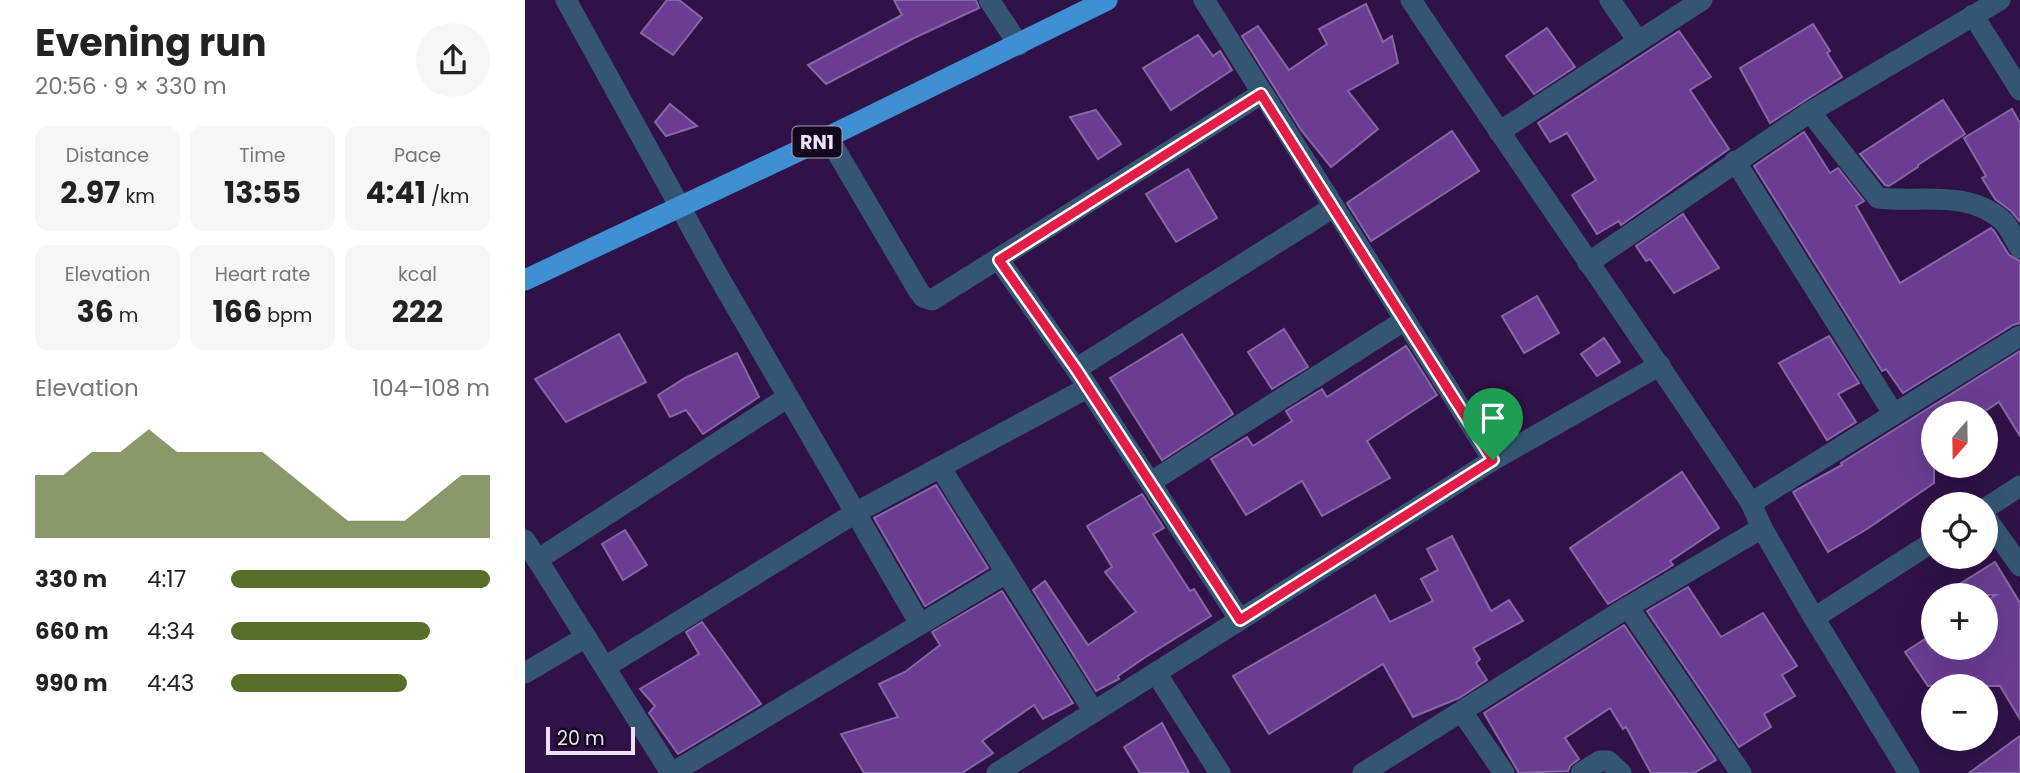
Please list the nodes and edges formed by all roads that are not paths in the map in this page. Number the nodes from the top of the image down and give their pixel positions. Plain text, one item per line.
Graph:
1 (566, 0) edge
2 (989, 0) edge
3 (1107, 0) edge
4 (1204, 0) edge
5 (1411, 0) edge
6 (1610, 0) edge
7 (1702, 0) edge
8 (2000, 0) edge
9 (1973, 15) junction
10 (1638, 41) junction
11 (1019, 45) junction
12 (2020, 90) edge
13 (1261, 94) junction
14 (1810, 111) junction
15 (1499, 132) junction
16 (828, 136) junction
17 (1735, 161) junction
18 (681, 205) junction
19 (1332, 208) junction
20 (2020, 248) edge
21 (999, 260) junction
22 (1588, 263) junction
23 (525, 279) edge
24 (1405, 320) junction
25 (2020, 336) edge
26 (1660, 365) junction
27 (1082, 379) junction
28 (788, 397) junction
29 (1893, 413) junction
30 (1493, 460) junction
31 (940, 467) junction
32 (1151, 482) junction
33 (2020, 486) edge
34 (1998, 500) edge
35 (1751, 503) junction
36 (855, 513) junction
37 (1762, 528) junction
38 (1998, 535) edge
39 (525, 541) edge
40 (1921, 549) edge
41 (537, 560) junction
42 (2020, 566) edge
43 (1006, 573) junction
44 (1628, 607) junction
45 (1814, 618) junction
46 (1240, 620) junction
47 (920, 624) junction
48 (586, 637) junction
49 (605, 667) junction
50 (525, 673) edge
51 (1156, 673) junction
52 (1094, 712) junction
53 (1462, 712) junction
54 (1388, 767) edge
55 (672, 773) edge
56 (997, 773) edge
57 (1220, 773) edge
58 (1363, 773) edge
59 (1504, 773) edge
60 (1581, 773) edge
61 (1621, 773) edge
62 (1741, 773) edge
63 (1909, 773) edge

1 - 18 street
2 - 11 street
3 - 11 highway, RN1
4 - 13 street
5 - 15 street
6 - 10 street
7 - 10 street
8 - 9 street
9 - 12 street
9 - 14 street
10 - 15 street
11 - 16 highway, RN1
13 - 19 street
13 - 21 street
14 - 17 street
14 - 20 street
15 - 22 street
16 - 18 highway, RN1
16 - 21 street
17 - 22 street
17 - 29 street
18 - 23 highway, RN1
18 - 28 street
19 - 24 street
19 - 27 street
21 - 27 street
22 - 26 street
24 - 30 street
24 - 32 street
25 - 29 street
26 - 30 street
26 - 35 street
27 - 31 street
27 - 32 street
28 - 36 street
28 - 41 street
29 - 35 street
30 - 46 street
31 - 36 street
31 - 43 street
32 - 46 street
33 - 34 street
35 - 37 street
36 - 47 street
36 - 49 street
37 - 44 street
37 - 45 street
38 - 42 street
39 - 41 street
40 - 45 street
41 - 48 street
43 - 47 street
43 - 52 street
44 - 53 street
44 - 62 street
45 - 63 street
46 - 51 street
47 - 55 street
48 - 49 street
48 - 50 street
49 - 55 street
51 - 52 street
51 - 57 street
52 - 56 street
53 - 54 street
53 - 59 street
54 - 58 street
60 - 61 street

